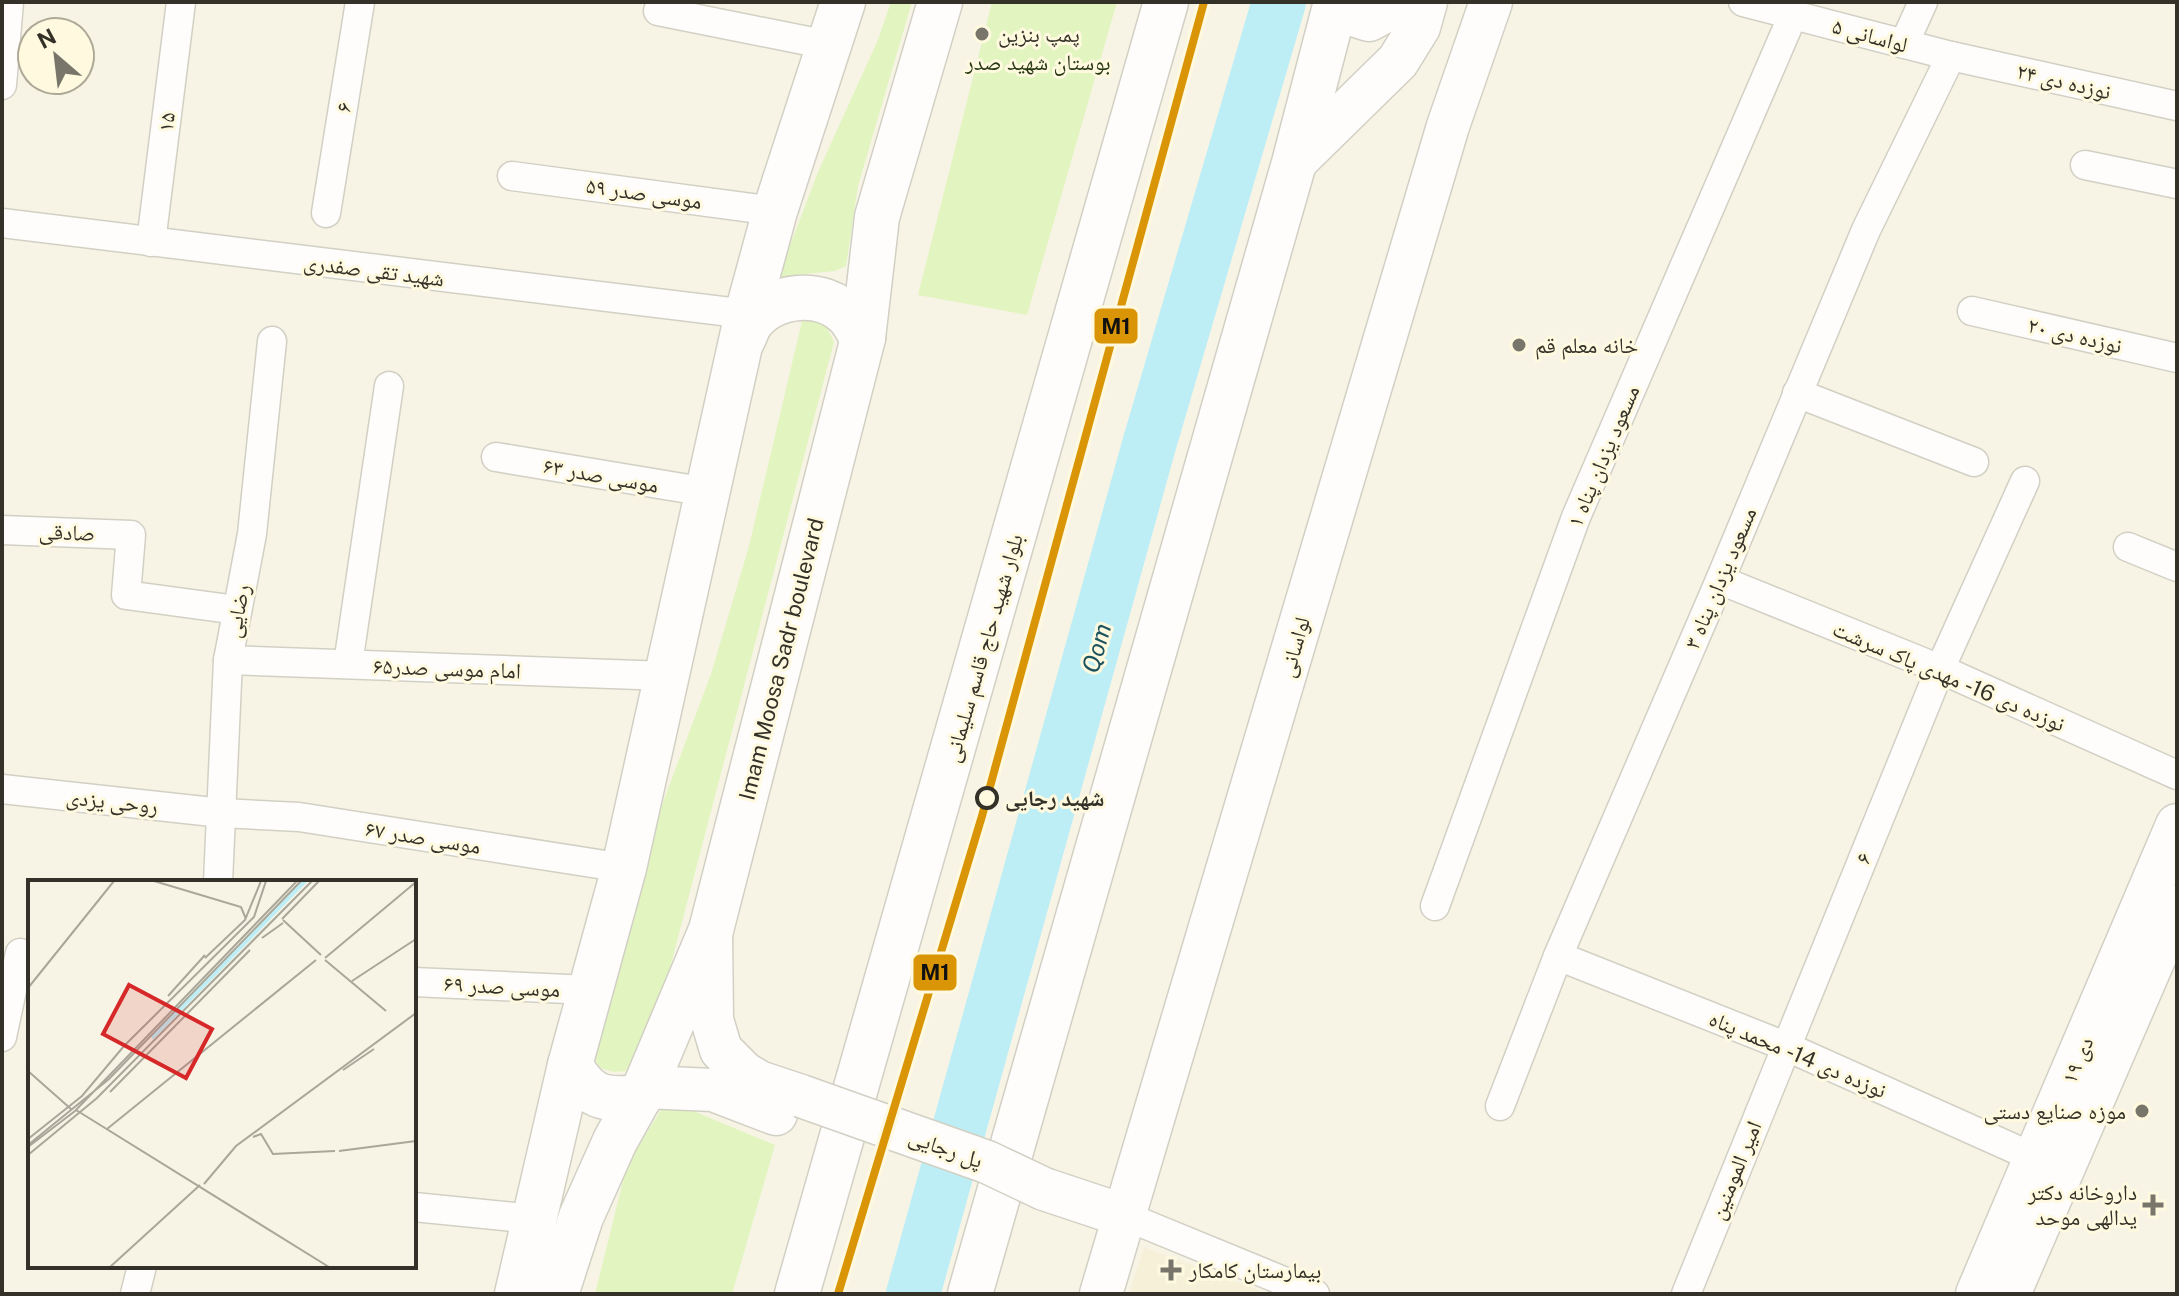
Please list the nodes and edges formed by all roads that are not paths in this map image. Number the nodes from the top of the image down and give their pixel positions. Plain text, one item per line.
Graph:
1 (9, 2) edge
2 (181, 2) edge
3 (360, 2) edge
4 (843, 2) edge
5 (940, 2) edge
6 (1166, 2) edge
7 (1393, 2) edge
8 (1426, 2) edge
9 (1491, 2) edge
10 (1923, 2) edge
11 (1756, 4) edge
12 (1335, 6) edge
13 (658, 11) dead end
14 (1793, 15) junction
15 (1904, 44) junction
16 (828, 45) junction
17 (1951, 56) junction
18 (2, 85) edge
19 (2177, 106) edge
20 (1294, 163) junction
21 (2085, 165) dead end
22 (512, 176) dead end
23 (2177, 184) edge
24 (775, 211) junction
25 (326, 213) dead end
26 (2, 223) edge
27 (151, 242) junction
28 (1972, 311) dead end
29 (743, 331) junction
30 (863, 338) junction
31 (272, 341) dead end
32 (2177, 358) edge
33 (389, 386) dead end
34 (1797, 393) junction
35 (496, 457) dead end
36 (1974, 462) dead end
37 (2025, 481) dead end
38 (707, 492) junction
39 (2, 530) edge
40 (2128, 547) dead end
41 (2177, 567) edge
42 (1720, 580) junction
43 (237, 610) junction
44 (228, 660) junction
45 (348, 664) junction
46 (1940, 669) junction
47 (666, 676) junction
48 (2177, 775) edge
49 (2, 789) edge
50 (222, 813) junction
51 (2177, 825) edge
52 (624, 868) junction
53 (218, 880) edge
54 (1435, 906) dead end
55 (2177, 906) edge
56 (711, 930) junction
57 (17, 953) edge
58 (1558, 956) junction
59 (416, 982) edge
60 (589, 990) junction
61 (2, 1037) edge
62 (1785, 1046) junction
63 (570, 1065) junction
64 (643, 1092) junction
65 (1500, 1106) dead end
66 (798, 1109) junction
67 (2035, 1158) junction
68 (416, 1207) edge
69 (1125, 1216) junction
70 (534, 1219) junction
71 (142, 1268) edge
72 (135, 1294) edge
73 (517, 1294) edge
74 (556, 1294) edge
75 (797, 1294) edge
76 (970, 1294) edge
77 (1101, 1294) edge
78 (1315, 1294) edge
79 (1686, 1294) edge
80 (1977, 1294) edge
81 (2009, 1294) edge

1 - 18 street
2 - 27 street, ۱۵
3 - 25 street, ۶
4 - 16 main road
5 - 30 main road, Imam Moosa Sadr boulevard
6 - 75 main road, بلوار شهید حاج قاسم سلیمانی
7 - 12 main road
8 - 20 main road
9 - 69 main road, لواسانی
10 - 15 street
11 - 14 street, لواسانی ۵
12 - 20 main road
13 - 16 street
14 - 15 street, لواسانی ۵
14 - 54 street, ۱ مسعود یزدان پناه
15 - 17 street, لواسانی ۵
16 - 24 main road
17 - 19 street, نوزده دی ۲۴
17 - 34 street, ۳ مسعود یزدان پناه
20 - 76 main road
21 - 23 street
22 - 24 street, موسی صدر ۵۹
24 - 29 main road
26 - 27 street, شهید تقی صفدری
27 - 29 street, شهید تقی صفدری
28 - 32 street, نوزده دی ۲۰
29 - 30 main road
29 - 38 main road
30 - 56 main road, Imam Moosa Sadr boulevard
31 - 43 street, رضایی
33 - 45 street
34 - 36 street
34 - 42 street, ۳ مسعود یزدان پناه
35 - 38 street, موسی صدر ۶۳
37 - 46 street, ۶
38 - 47 main road
39 - 43 street, صادقی
40 - 41 street
42 - 46 street, نوزده دی 16 - مهدی پاک سرشت
42 - 58 street, ۳ مسعود یزدان پناه
43 - 44 street, رضایی
44 - 45 street, امام موسی صدر۶۵
44 - 50 street, رضایی
45 - 47 street, امام موسی صدر۶۵
46 - 48 street, نوزده دی 16 - مهدی پاک سرشت
46 - 62 street, ۶
47 - 52 main road
49 - 50 street, روحی یزدی
50 - 52 street, موسی صدر ۶۷
50 - 53 street, رضایی
51 - 67 main road, ۱۹ دی
52 - 60 main road
55 - 81 main road, ۱۹ دی
56 - 64 main road, Imam Moosa Sadr boulevard
56 - 66 main road
57 - 61 street
58 - 62 street, نوزده دی 14 - محمد پناه
58 - 65 street, ۳ مسعود یزدان پناه
59 - 60 street, موسی صدر ۶۹
60 - 63 main road
62 - 67 street, نوزده دی 14 - محمد پناه
62 - 79 street, امیر المومنین
63 - 64 main road
63 - 70 main road
64 - 66 main road
64 - 74 main road, Imam Moosa Sadr boulevard
66 - 69 main road, پل رجایی, bridge
67 - 80 main road, ۱۹ دی
68 - 70 street
69 - 77 main road, لواسانی
69 - 78 street
70 - 73 main road
71 - 72 street

